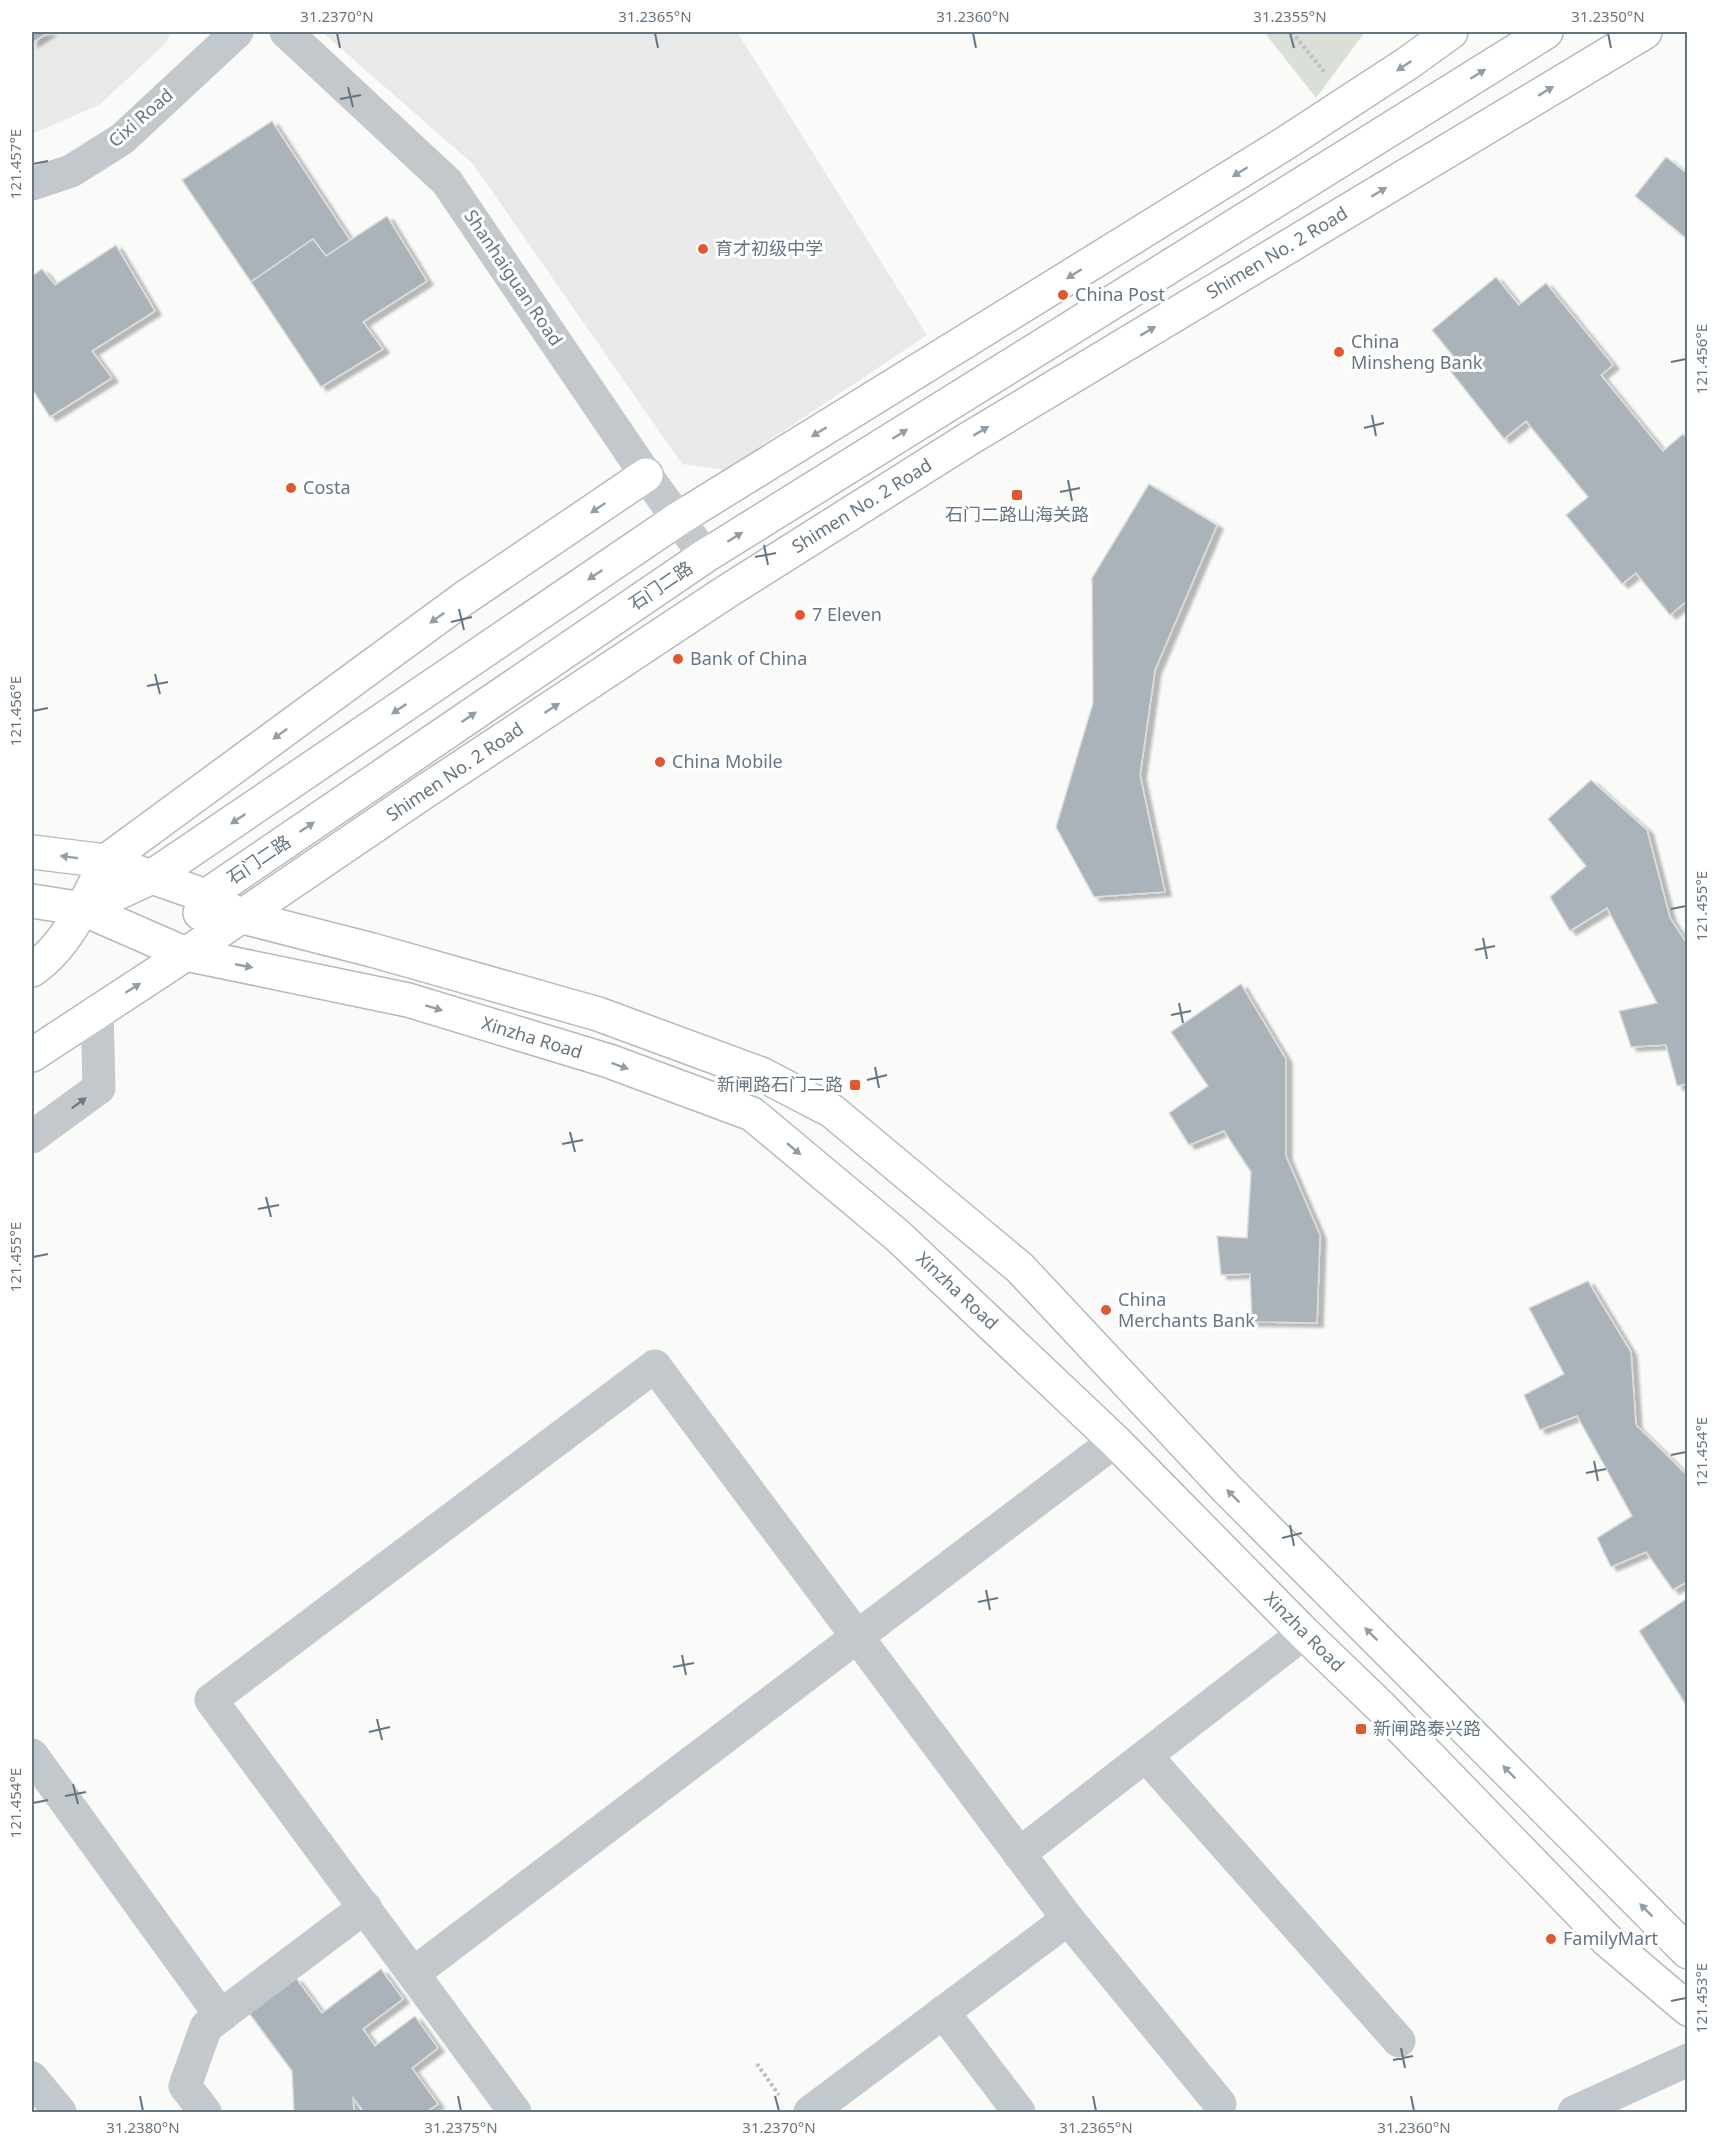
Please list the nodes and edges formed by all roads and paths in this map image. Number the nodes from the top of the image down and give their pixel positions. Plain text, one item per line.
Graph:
1 (237, 32) edge
2 (285, 32) edge
3 (1292, 32) edge
4 (1451, 32) edge
5 (1546, 32) edge
6 (1645, 32) edge
7 (1348, 102) junction
8 (32, 184) edge
9 (1179, 261) junction
10 (1203, 298) junction
11 (646, 475) junction
12 (678, 519) junction
13 (705, 556) junction
14 (32, 852) edge
15 (106, 861) junction
16 (150, 878) junction
17 (206, 896) junction
18 (32, 901) edge
19 (83, 909) junction
20 (243, 917) junction
21 (186, 954) junction
22 (36, 965) edge
23 (97, 1011) junction
24 (32, 1054) edge
25 (32, 1137) edge
26 (1115, 1441) junction
27 (1304, 1633) junction
28 (857, 1636) junction
29 (32, 1755) edge
30 (1146, 1756) junction
31 (1019, 1854) junction
32 (365, 1907) junction
33 (1068, 1918) junction
34 (1688, 1952) edge
35 (414, 1973) junction
36 (1688, 2009) edge
37 (943, 2012) junction
38 (221, 2016) junction
39 (1399, 2041) dead end
40 (1688, 2060) edge
41 (757, 2064) dead end
42 (32, 2078) edge
43 (1220, 2104) dead end
44 (797, 2108) edge
45 (60, 2112) edge
46 (205, 2112) edge
47 (515, 2112) edge
48 (1019, 2112) edge
49 (1574, 2112) edge

1 - 8 street, Cixi Road
2 - 11 street, Shanhaiguan Road
3 - 7 path
4 -> 7 main road
9 -> 5 main road
10 -> 6 main road, Shimen No. 2 Road
7 -> 12 main road
9 - 10 main road
13 -> 9 main road, 石门二路
20 -> 10 main road, Shimen No. 2 Road
11 - 12 street, Shanhaiguan Road
11 -> 15 main road
12 - 13 street, Shanhaiguan Road
12 -> 16 main road
17 -> 13 main road, 石门二路
15 -> 14 main road
15 - 16 main road
15 - 19 main road
16 - 17 main road
16 - 19 main road
17 - 20 main road
17 - 21 main road
18 - 19 main road, Xinzha Road
19 - 21 main road, Xinzha Road
19 - 22 main road
20 - 21 main road, Shimen No. 2 Road
34 -> 20 main road
23 -> 21 main road, Shimen No. 2 Road
21 -> 26 main road, Xinzha Road
23 - 24 main road, Shimen No. 2 Road
25 -> 23 street
26 - 27 main road, Xinzha Road
26 - 28 street
27 - 30 street
27 - 36 main road, Xinzha Road
28 - 31 street
28 - 32 street
28 - 35 street
29 - 38 street
30 - 31 street
30 - 39 street
31 - 33 street
32 - 35 street
32 - 38 street
33 - 37 street
33 - 43 street
35 - 47 street
37 - 44 street
37 - 48 street
38 - 46 street
40 - 49 street
41 - 44 path
42 - 45 street

